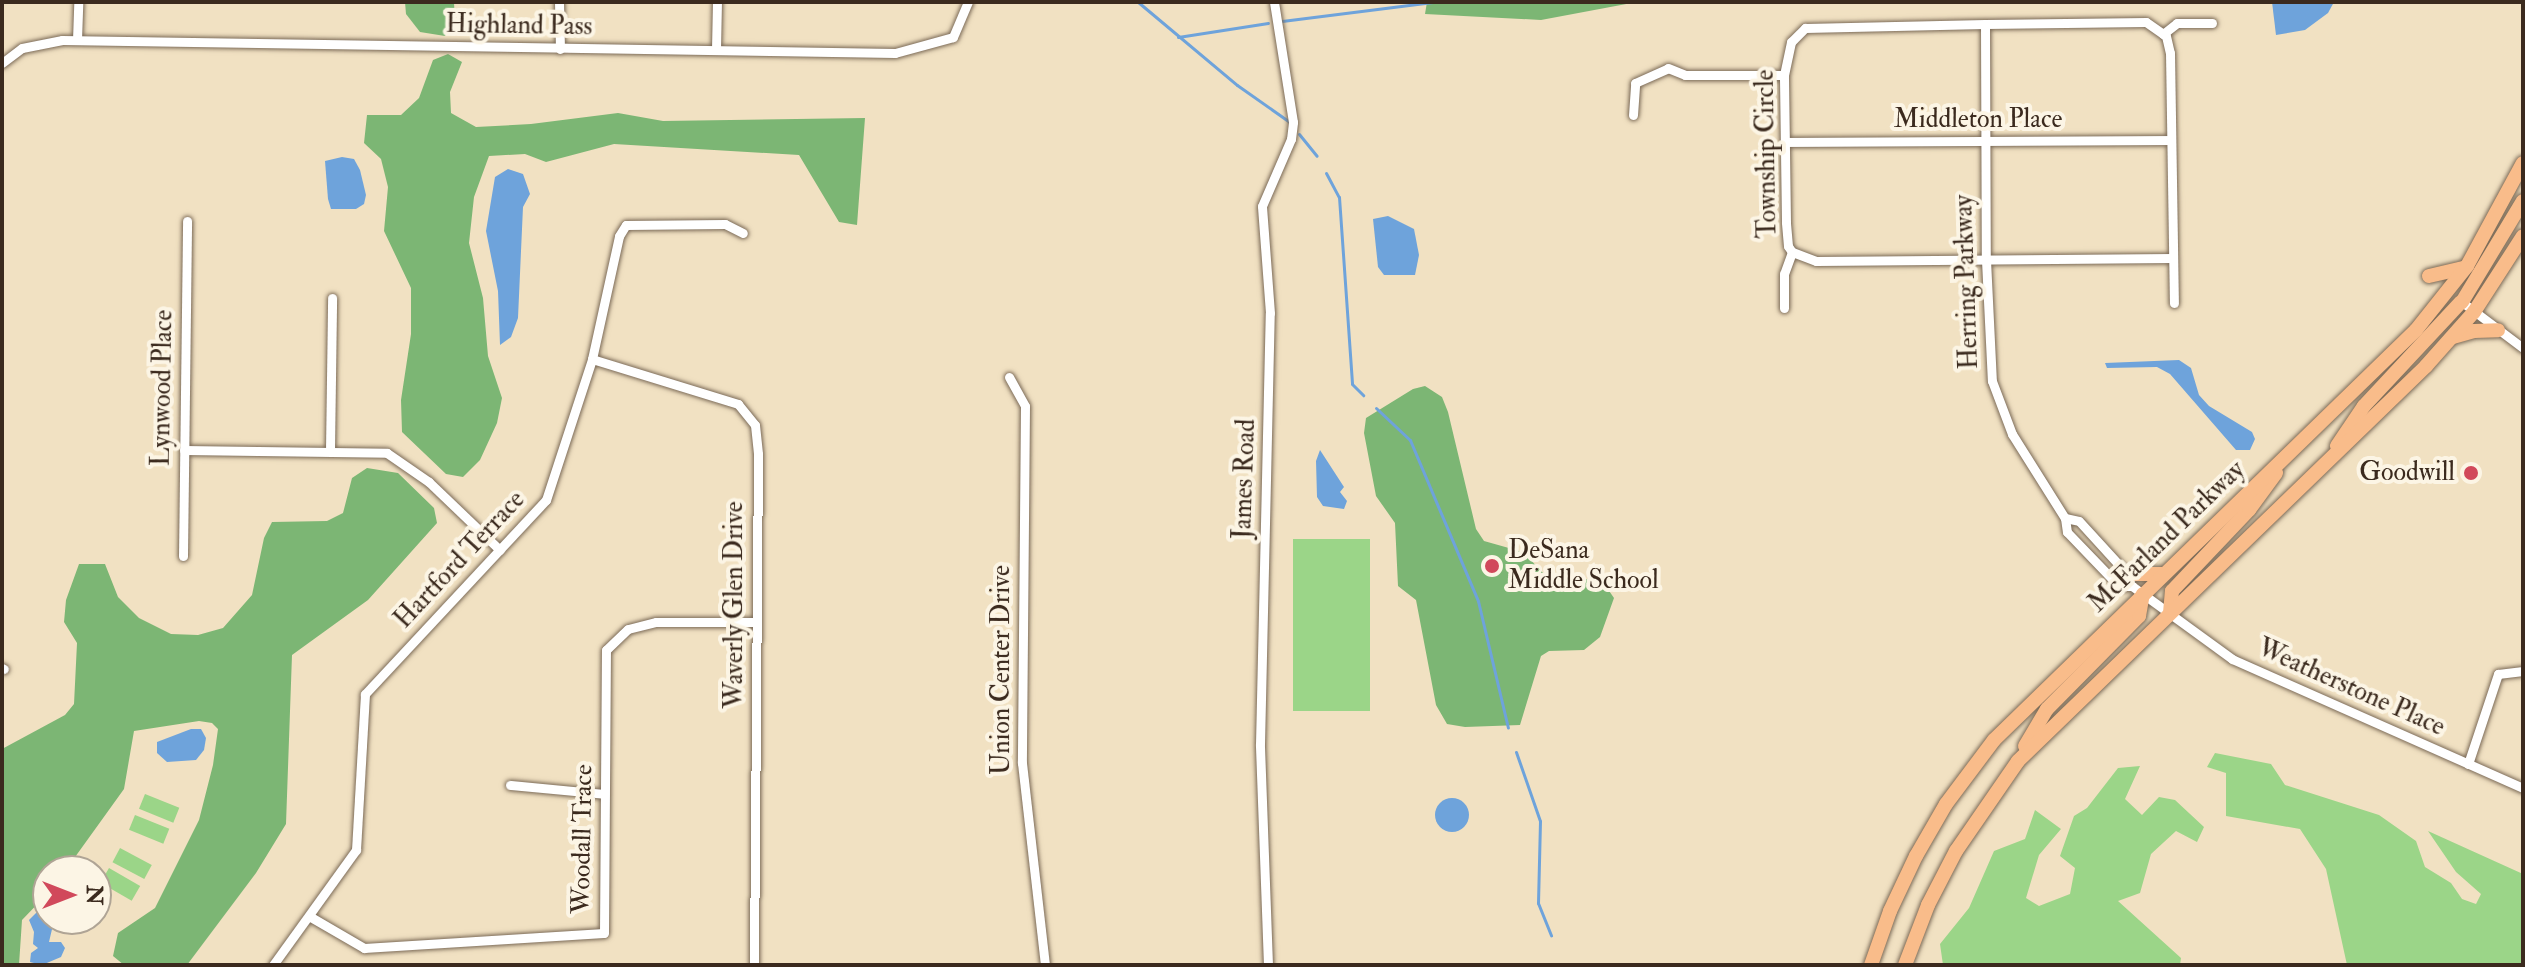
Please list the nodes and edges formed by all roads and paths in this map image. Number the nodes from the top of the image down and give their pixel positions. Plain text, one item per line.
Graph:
1 (78, 2) edge
2 (559, 2) edge
3 (717, 2) edge
4 (968, 2) edge
5 (1274, 2) edge
6 (2212, 23) dead end
7 (1985, 24) junction
8 (2163, 34) junction
9 (77, 40) junction
10 (560, 49) junction
11 (716, 49) junction
12 (2, 63) edge
13 (1784, 75) junction
14 (1633, 115) dead end
15 (2171, 140) junction
16 (1785, 142) junction
17 (1986, 142) junction
18 (2523, 163) edge
19 (2523, 201) edge
20 (187, 221) dead end
21 (743, 233) dead end
22 (2523, 236) edge
23 (1792, 252) junction
24 (2173, 258) junction
25 (1986, 260) junction
26 (2466, 268) junction
27 (2429, 276) dead end
28 (332, 298) dead end
29 (2461, 302) junction
30 (2174, 303) dead end
31 (1784, 308) dead end
32 (2474, 312) junction
33 (2498, 330) junction
34 (2452, 337) junction
35 (2523, 348) edge
36 (592, 359) junction
37 (1009, 377) dead end
38 (184, 450) junction
39 (330, 450) junction
40 (2331, 457) junction
41 (2281, 461) junction
42 (2065, 518) junction
43 (500, 550) junction
44 (183, 556) dead end
45 (2163, 574) junction
46 (2135, 585) junction
47 (2170, 613) junction
48 (757, 622) junction
49 (2523, 671) edge
50 (2018, 761) junction
51 (2468, 764) junction
52 (510, 785) dead end
53 (2523, 788) edge
54 (605, 794) junction
55 (309, 916) junction
56 (273, 965) edge
57 (754, 965) edge
58 (1045, 965) edge
59 (1268, 965) edge
60 (1871, 965) edge
61 (1905, 965) edge

1 - 9 street
2 - 10 street
3 - 11 street
4 - 11 street, Highland Pass
5 - 59 street, James Road
6 - 8 street
7 - 8 street, Township Circle
7 - 13 street, Township Circle
7 - 17 street, Herring Parkway
8 - 15 street
9 - 10 street, Highland Pass
9 - 12 street, Highland Pass
10 - 11 street, Highland Pass
13 - 14 street
13 - 16 street, Township Circle
15 - 17 street, Middleton Place
15 - 24 street
16 - 17 street, Middleton Place
16 - 23 street, Township Circle
17 - 25 street, Herring Parkway
18 - 26 main road, McFarland Parkway
19 - 29 main road
20 - 38 street, Lynwood Place
21 - 36 street, Hartford Terrace
22 - 32 main road
23 - 25 street, Township Circle
23 - 31 street
24 - 25 street, Township Circle
24 - 30 street
25 - 42 street, Herring Parkway
26 - 27 main road
26 - 41 main road, McFarland Parkway
28 - 39 street
29 - 32 street
29 - 40 main road
32 - 33 street
32 - 34 main road
33 - 34 main road
33 - 35 street
34 - 40 main road
36 - 43 street, Hartford Terrace
36 - 48 street, Waverly Glen Drive
37 - 58 street, Union Center Drive
38 - 39 street
38 - 44 street, Lynwood Place
39 - 43 street
40 - 47 main road
41 - 45 main road, McFarland Parkway
41 - 47 main road
42 - 46 street, Herring Parkway
42 - 46 street, Herring Parkway
43 - 55 street, Hartford Terrace
45 - 46 main road
45 - 46 main road, McFarland Parkway
46 - 47 street, Herring Parkway
46 - 50 main road
46 - 60 main road, McFarland Parkway
47 - 50 main road
47 - 51 street, Weatherstone Place
48 - 54 street, Woodall Trace
48 - 57 street, Waverly Glen Drive
49 - 51 street
50 - 61 main road
51 - 53 street, Weatherstone Place
52 - 54 street
54 - 55 street, Woodall Trace
55 - 56 street, Hartford Terrace

